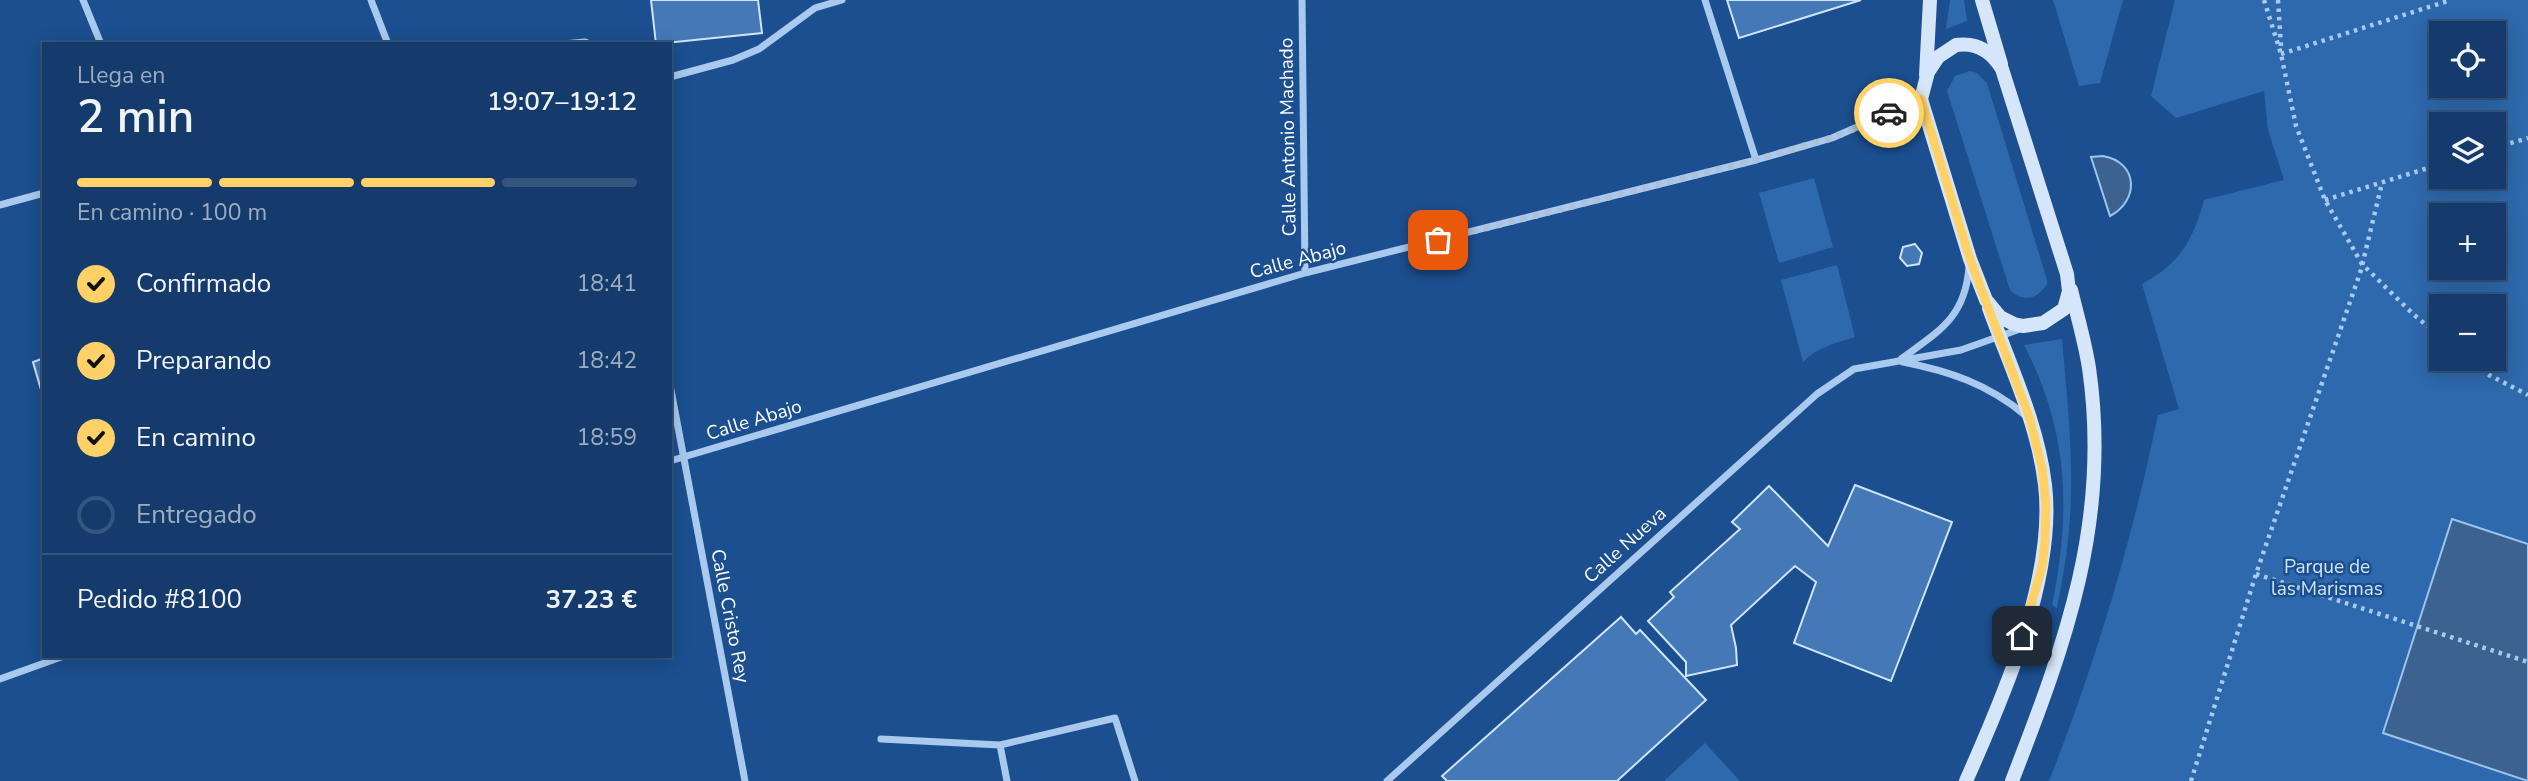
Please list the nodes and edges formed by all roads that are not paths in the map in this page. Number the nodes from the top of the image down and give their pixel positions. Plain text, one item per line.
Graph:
1 (83, 0) edge
2 (371, 0) edge
3 (842, 0) edge
4 (1302, 0) edge
5 (1704, 0) edge
6 (1930, 0) edge
7 (1982, 0) edge
8 (814, 4) edge
9 (100, 42) edge
10 (387, 42) edge
11 (2002, 69) junction
12 (672, 76) edge
13 (1926, 81) junction
14 (1921, 99) junction
15 (1756, 160) junction
16 (42, 194) edge
17 (0, 205) edge
18 (1970, 259) junction
19 (1305, 273) junction
20 (2067, 274) junction
21 (1986, 300) junction
22 (2029, 326) junction
23 (2000, 337) junction
24 (1899, 361) junction
25 (672, 395) edge
26 (2030, 419) junction
27 (684, 457) junction
28 (672, 460) edge
29 (58, 658) edge
30 (0, 678) edge
31 (881, 739) dead end
32 (1000, 745) junction
33 (745, 781) edge
34 (1007, 781) edge
35 (1135, 781) edge
36 (1387, 781) edge
37 (1966, 781) edge
38 (2012, 781) edge

1 - 9 street
2 - 10 street
3 - 8 street
4 - 19 street, Calle Antonio Machado
5 - 15 street
6 - 13 street
7 - 11 street
8 - 12 street
11 - 13 street
11 - 20 street
13 - 14 street
14 - 15 street, Calle Abajo
14 - 18 street
15 - 19 street, Calle Abajo
16 - 17 street
18 - 21 street
18 - 24 street, Calle Nueva
19 - 27 street, Calle Abajo
20 - 22 street
20 - 38 street
21 - 22 street
21 - 23 street
22 - 23 street, Calle Nueva
23 - 24 street, Calle Nueva
23 - 26 street
24 - 26 street, Calle Nueva
24 - 36 street, Calle Nueva
25 - 27 street, Calle Cristo Rey
26 - 37 street
27 - 28 street, Calle Abajo
27 - 33 street, Calle Cristo Rey
29 - 30 street
31 - 32 street
32 - 34 street
32 - 35 street

